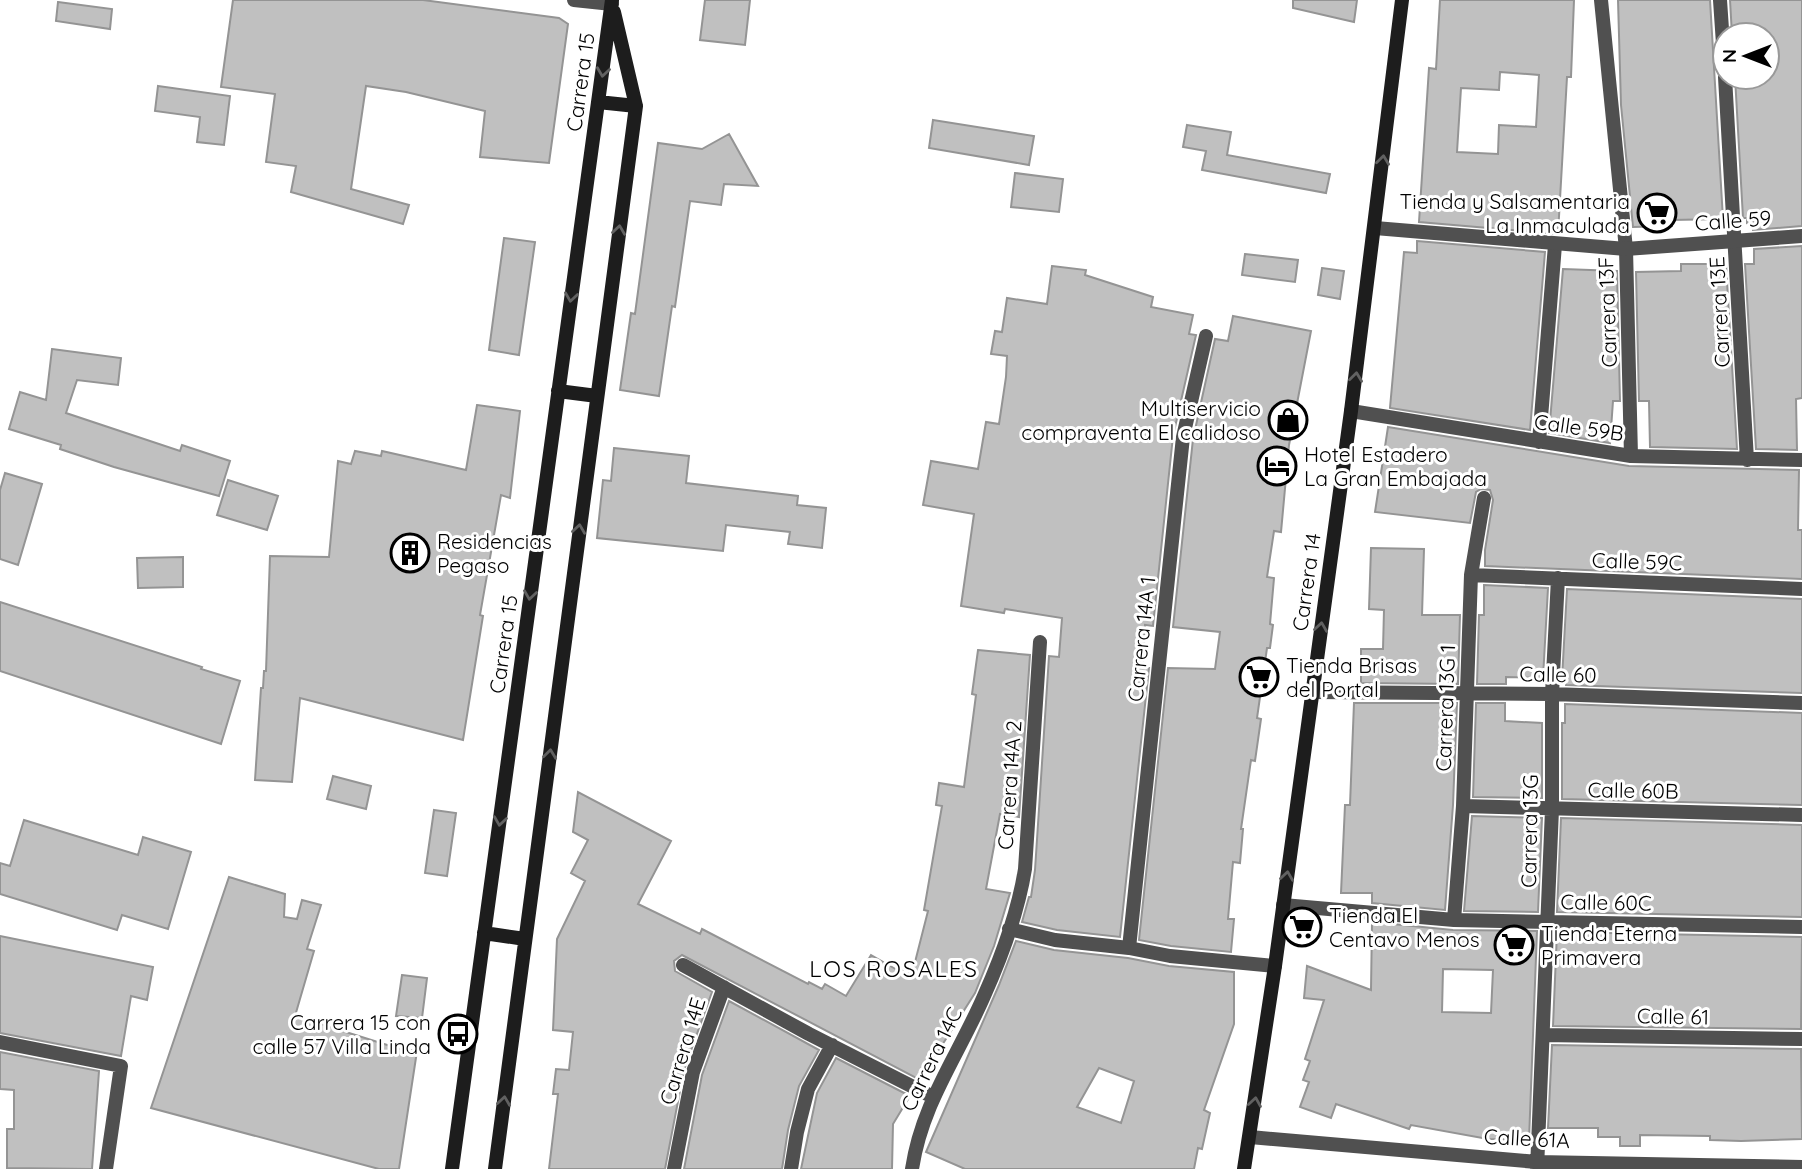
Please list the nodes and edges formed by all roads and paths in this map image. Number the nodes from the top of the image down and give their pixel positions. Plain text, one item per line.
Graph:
1 (574, 0) edge
2 (1402, 0) edge
3 (1601, 0) edge
4 (1720, 0) edge
5 (612, 2) edge
6 (1721, 21) edge
7 (1726, 91) edge
8 (598, 102) junction
9 (636, 106) junction
10 (1375, 228) junction
11 (1802, 236) edge
12 (1736, 241) junction
13 (1555, 244) junction
14 (1626, 249) junction
15 (1206, 337) dead end
16 (558, 391) junction
17 (597, 396) junction
18 (1351, 411) junction
19 (1539, 442) junction
20 (1631, 456) junction
21 (1747, 460) junction
22 (1802, 460) edge
23 (1484, 498) dead end
24 (1471, 575) junction
25 (1558, 578) junction
26 (1802, 589) edge
27 (1040, 642) dead end
28 (1312, 692) junction
29 (1467, 694) junction
30 (1552, 694) junction
31 (1802, 703) edge
32 (1463, 806) junction
33 (1552, 809) junction
34 (1802, 814) edge
35 (1283, 905) junction
36 (1454, 920) junction
37 (1548, 921) junction
38 (1802, 927) edge
39 (1009, 929) junction
40 (484, 933) junction
41 (526, 939) junction
42 (1129, 948) junction
43 (683, 965) dead end
44 (1275, 966) junction
45 (724, 987) junction
46 (1543, 1035) junction
47 (1802, 1039) edge
48 (0, 1042) edge
49 (832, 1045) junction
50 (933, 1097) junction
51 (1250, 1137) junction
52 (1537, 1165) edge
53 (1802, 1167) edge
54 (106, 1169) edge
55 (452, 1169) edge
56 (495, 1169) edge
57 (674, 1169) edge
58 (791, 1169) edge
59 (912, 1169) edge
60 (1244, 1169) edge

1 - 5 street
10 -> 2 main road, Carrera 14
3 - 14 street, Carrera 13F
4 - 6 street, Carrera 13E
5 -> 8 main road, Carrera 15
5 - 9 main road
7 - 12 street, Carrera 13E
8 - 9 main road
8 -> 16 main road, Carrera 15
17 -> 9 main road
10 - 13 street, Calle 59
18 -> 10 main road, Carrera 14
11 - 12 street, Calle 59
12 - 14 street, Calle 59
12 - 21 street, Carrera 13E
13 - 14 street, Calle 59
13 - 19 street
14 - 20 street, Carrera 13F
15 - 42 street, Carrera 14A 1
16 - 17 main road
16 -> 40 main road, Carrera 15
41 -> 17 main road
18 - 19 street, Calle 59B
28 -> 18 main road, Carrera 14
19 - 20 street, Calle 59B
20 - 21 street, Calle 59B
21 - 22 street, Calle 59B
23 - 24 street, Carrera 13G 1
24 - 25 street, Calle 59C
24 - 29 street, Carrera 13G 1
25 - 26 street, Calle 59C
25 - 30 street, Carrera 13G
27 - 39 street, Carrera 14A 2
28 - 29 street, Calle 60
35 -> 28 main road, Carrera 14
29 - 30 street, Calle 60
29 - 32 street, Carrera 13G 1
30 - 31 street, Calle 60
30 - 33 street, Carrera 13G
32 - 33 street, Calle 60B
32 - 36 street, Carrera 13G 1
33 - 34 street, Calle 60B
33 - 37 street, Carrera 13G
35 - 36 street, Calle 60C
35 - 44 main road, Carrera 14
36 - 37 street, Calle 60C
37 - 38 street, Calle 60C
37 - 46 street, Carrera 13G
39 - 42 street
39 - 50 street, Carrera 14C
40 - 41 main road
40 - 55 main road, Carrera 15
56 -> 41 main road
42 - 44 street
43 - 45 street
51 -> 44 main road, Carrera 14
45 - 49 street
45 - 57 street, Carrera 14E
46 - 47 street, Calle 61
46 - 52 street, Carrera 13G
48 - 54 street
49 - 50 street
49 - 58 street
50 - 59 street, Carrera 14C
51 - 52 street, Calle 61A
51 - 60 main road, Carrera 14
52 - 53 street, Calle 61A

